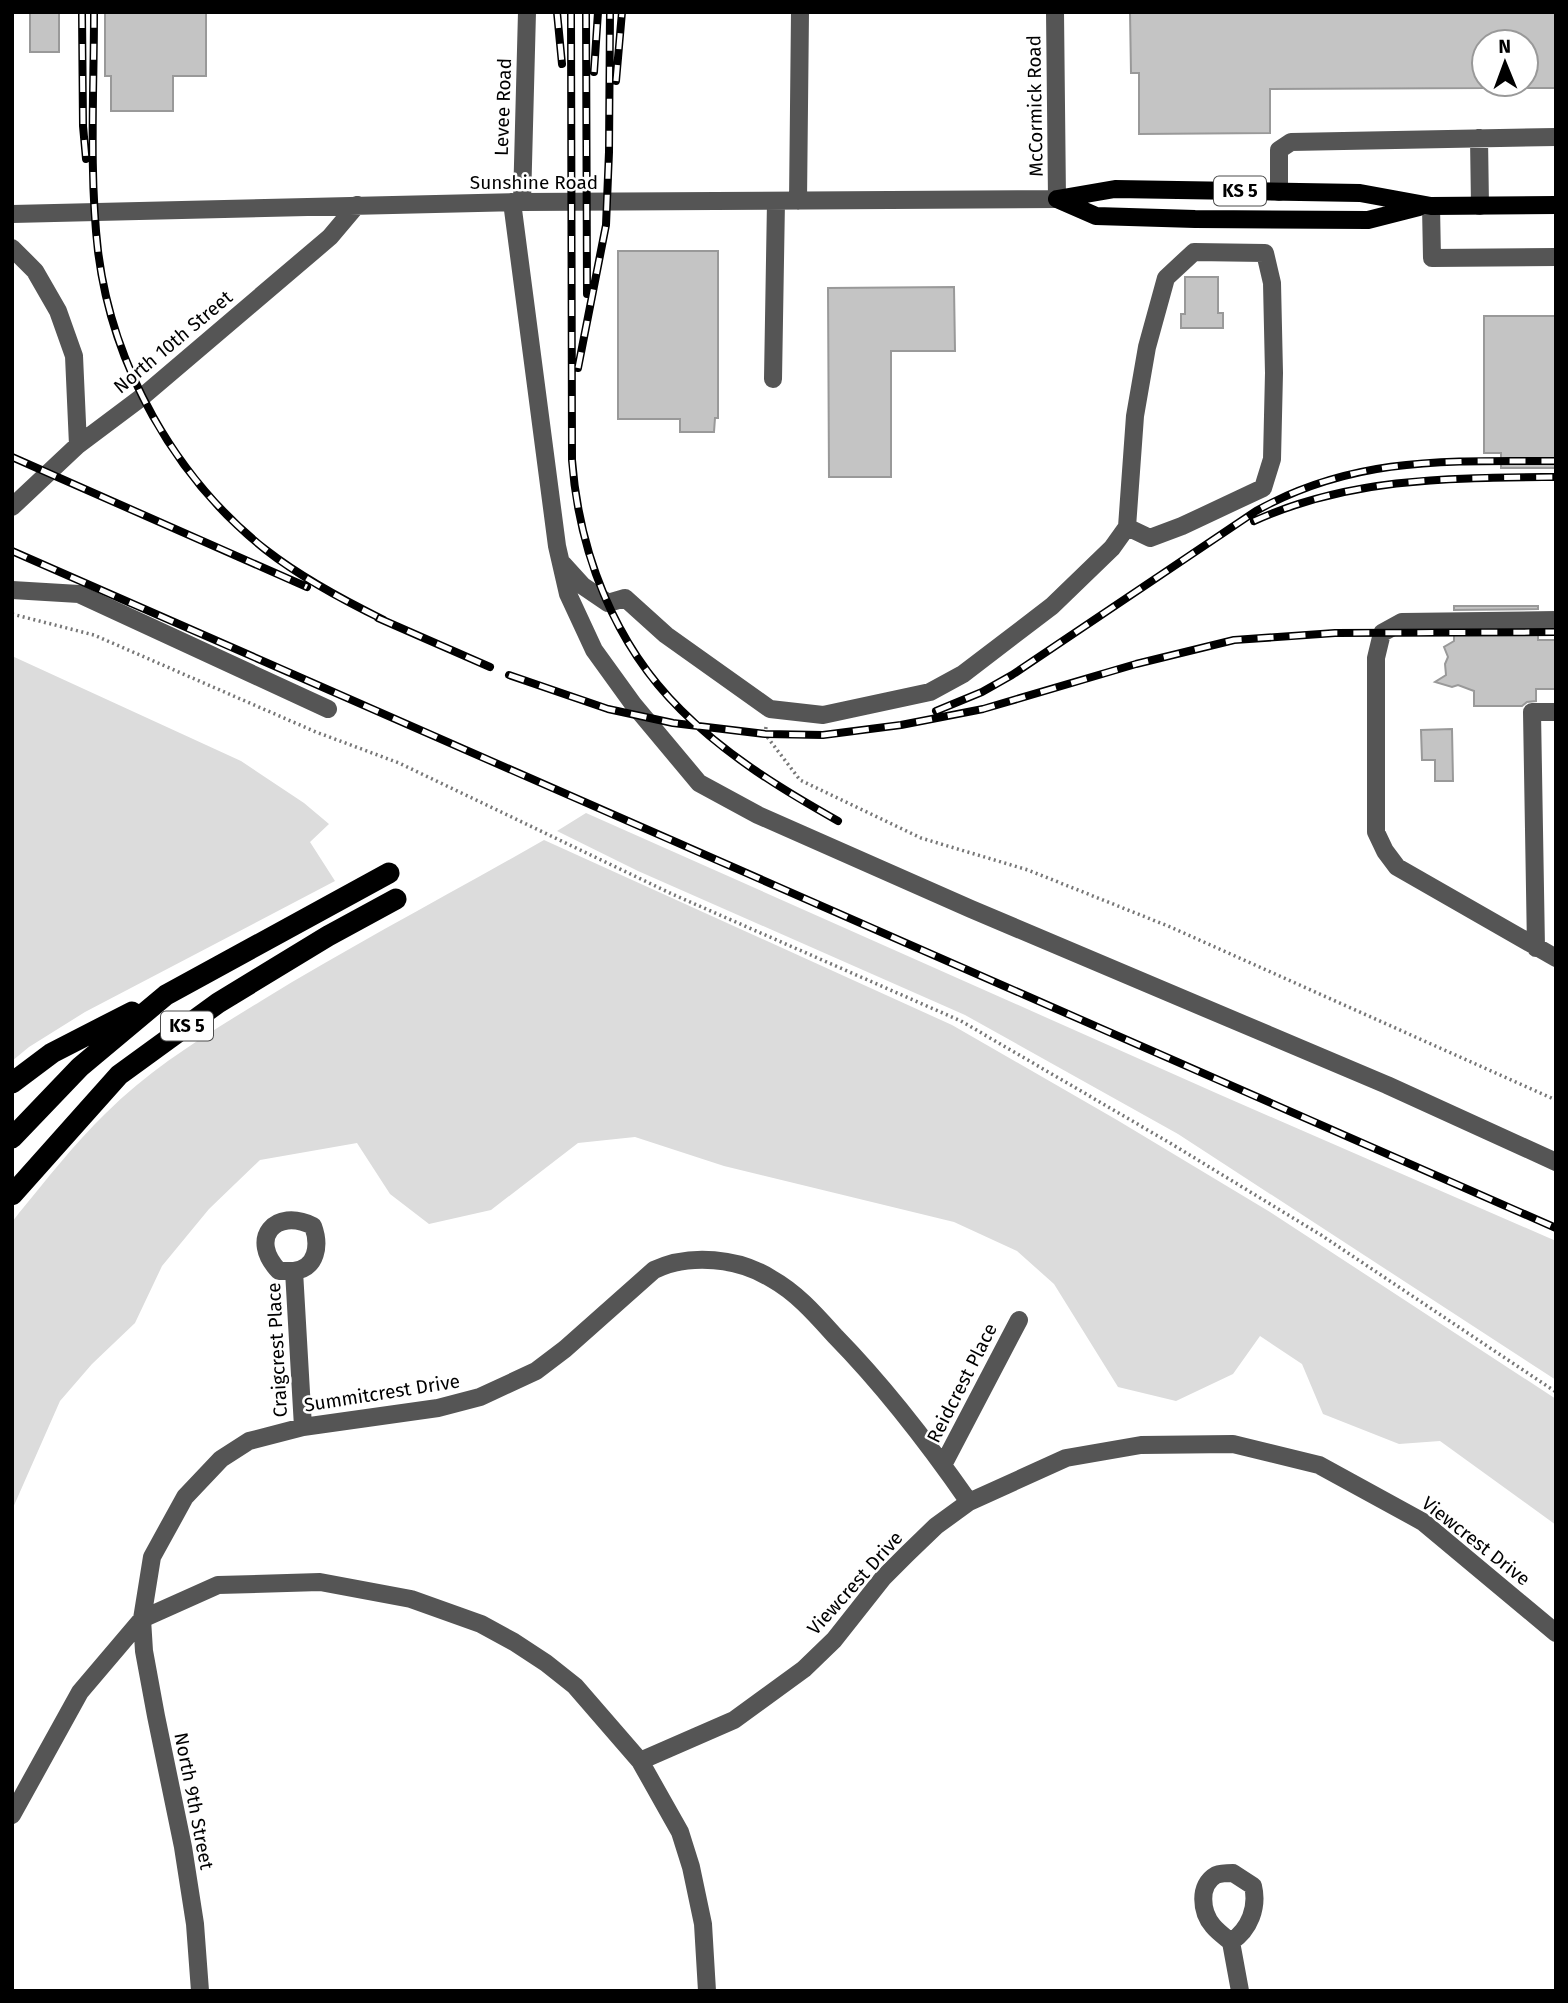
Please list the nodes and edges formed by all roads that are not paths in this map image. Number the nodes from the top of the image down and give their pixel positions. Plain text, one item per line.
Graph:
1 (527, 12) edge
2 (800, 12) edge
3 (1055, 12) edge
4 (1556, 136) edge
5 (1479, 138) junction
6 (1279, 192) junction
7 (1057, 199) junction
8 (776, 201) junction
9 (798, 201) junction
10 (517, 202) junction
11 (357, 205) junction
12 (1556, 205) edge
13 (1427, 206) junction
14 (1480, 206) junction
15 (12, 214) edge
16 (12, 248) edge
17 (1556, 257) edge
18 (773, 379) dead end
19 (78, 445) junction
20 (12, 507) edge
21 (1127, 527) junction
22 (560, 558) junction
23 (12, 590) edge
24 (1556, 620) edge
25 (328, 709) dead end
26 (1556, 712) edge
27 (388, 873) dead end
28 (396, 899) dead end
29 (1536, 948) junction
30 (1556, 958) edge
31 (166, 995) junction
32 (12, 1083) edge
33 (12, 1138) edge
34 (1556, 1162) edge
35 (12, 1195) edge
36 (294, 1271) dead end
37 (1019, 1320) dead end
38 (303, 1427) junction
39 (943, 1465) junction
40 (969, 1502) junction
41 (142, 1619) junction
42 (1556, 1633) edge
43 (640, 1761) junction
44 (12, 1815) edge
45 (1231, 1941) dead end
46 (200, 1991) edge
47 (707, 1991) edge
48 (1240, 1991) edge

1 - 10 street, Levee Road
2 - 9 street
3 - 7 street, McCormick Road
4 - 5 street
5 - 6 street
5 - 14 street
6 - 7 main road, Sunshine Road / KS 5
6 - 13 main road, Sunshine Road / KS 5
7 - 9 street, Sunshine Road
7 - 13 main road, Sunshine Road / KS 5
8 - 9 street, Sunshine Road
8 - 10 street, Sunshine Road
8 - 18 street
10 - 11 street, Sunshine Road
10 - 22 street, Levee Road
11 - 15 street, Sunshine Road
11 - 19 street, North 10th Street
12 - 14 main road, Sunshine Road / KS 5
13 - 14 main road, Sunshine Road / KS 5
13 - 17 street
16 - 19 street
19 - 20 street, North 10th Street
21 - 21 street
21 - 22 street
22 - 34 street, Levee Road
23 - 25 street
24 - 29 street
26 - 29 street
27 - 31 highway, KS 5
28 - 35 highway, KS 5
29 - 30 street
31 - 32 highway
31 - 33 highway, KS 5
36 - 38 street, Craigcrest Place
37 - 39 street, Reidcrest Place
38 - 39 street, Summitcrest Drive
38 - 41 street, Summitcrest Drive
39 - 40 street, Summitcrest Drive
40 - 42 street, Viewcrest Drive
40 - 43 street, Viewcrest Drive
41 - 43 street
41 - 44 street
41 - 46 street, North 9th Street
43 - 47 street
45 - 48 street

